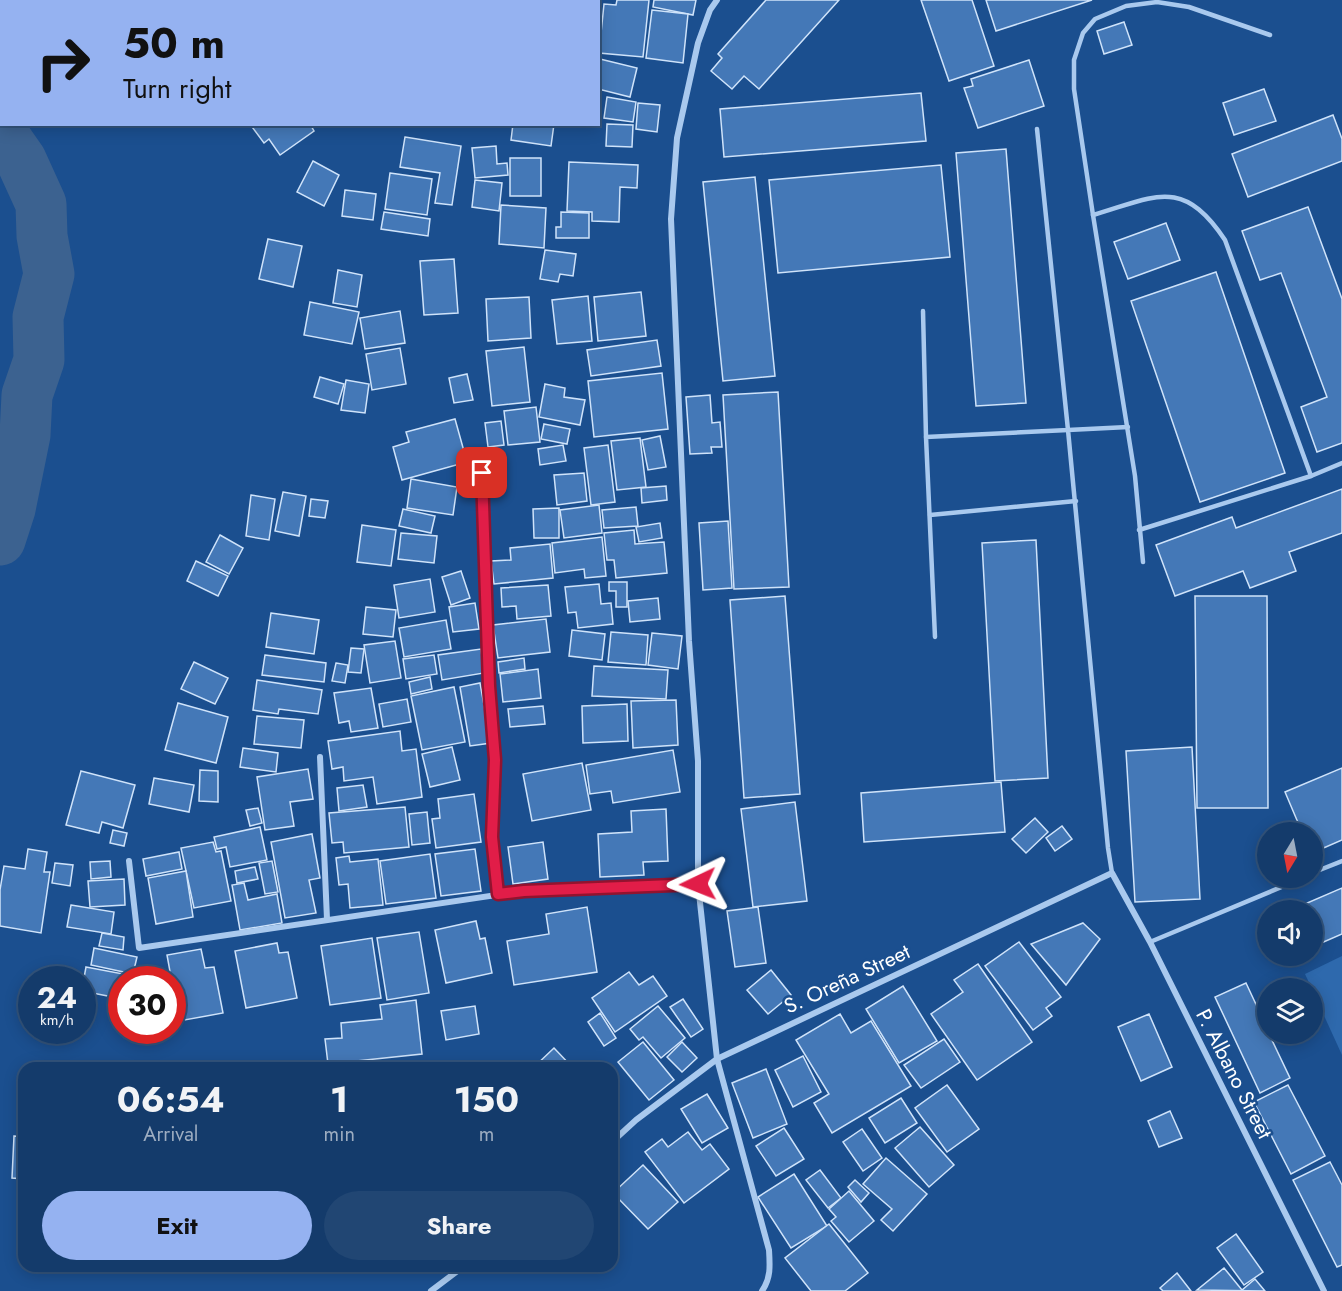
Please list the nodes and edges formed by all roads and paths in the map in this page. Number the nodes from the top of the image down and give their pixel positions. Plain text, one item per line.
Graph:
1 (717, 0) edge
2 (1270, 35) dead end
3 (1037, 129) dead end
4 (1093, 215) junction
5 (923, 311) dead end
6 (1128, 427) junction
7 (1068, 430) junction
8 (926, 437) junction
9 (481, 450) dead end
10 (1342, 463) edge
11 (1311, 476) junction
12 (1076, 501) junction
13 (930, 515) junction
14 (1139, 530) junction
15 (1143, 562) dead end
16 (935, 637) dead end
17 (320, 757) dead end
18 (129, 861) dead end
19 (1342, 861) edge
20 (1323, 869) edge
21 (1112, 873) junction
22 (698, 884) junction
23 (1279, 888) edge
24 (498, 894) junction
25 (327, 919) junction
26 (1150, 942) junction
27 (717, 1059) junction
28 (618, 1136) edge
29 (456, 1272) edge
30 (431, 1291) edge
31 (762, 1291) edge
32 (1324, 1291) edge

1 - 22 street
2 - 4 lane
3 - 7 lane
4 - 6 lane
4 - 11 lane
5 - 8 lane
6 - 7 lane
6 - 14 lane
7 - 8 lane
7 - 12 lane
8 - 13 lane
9 - 24 street
10 - 11 lane
11 - 14 lane
12 - 13 lane
12 - 21 lane
13 - 16 lane
14 - 15 lane
17 - 25 street
18 - 25 street
19 - 20 lane
21 - 26 street, P. Albano Street
21 - 27 street, S. Oreña Street
22 - 24 street
22 - 27 street
23 - 26 lane
24 - 25 street
26 - 32 street, P. Albano Street
27 - 28 street, S. Oreña Street
27 - 31 street
29 - 30 street

